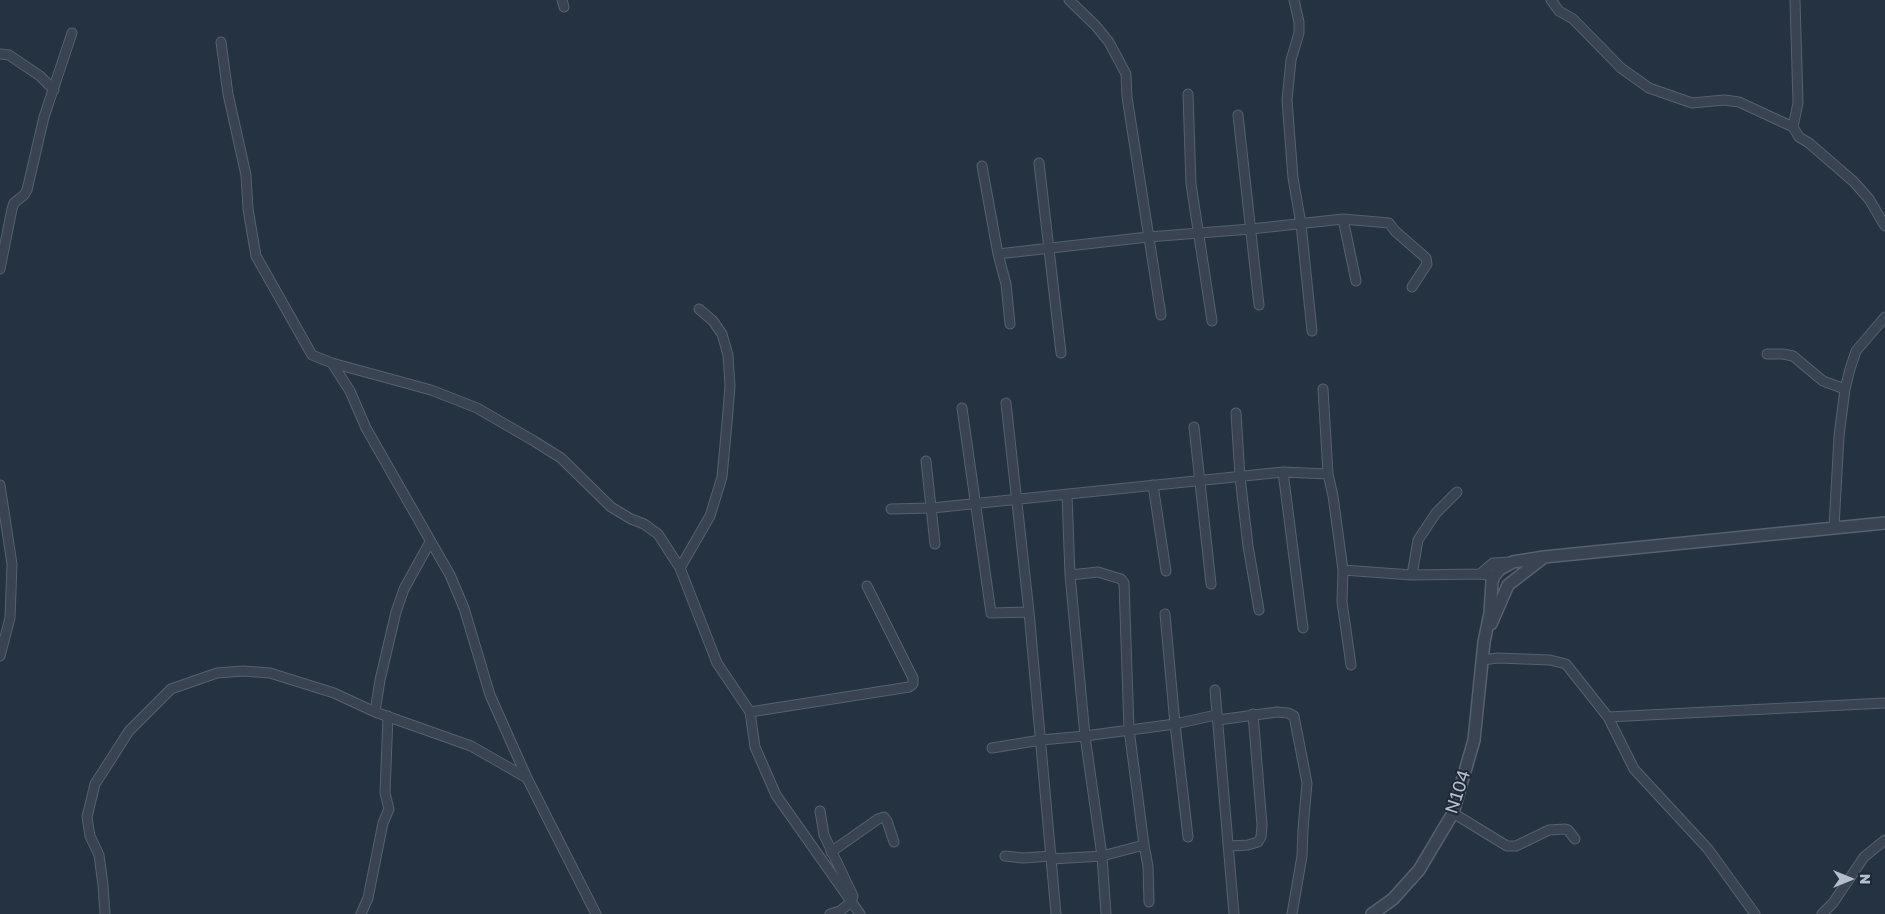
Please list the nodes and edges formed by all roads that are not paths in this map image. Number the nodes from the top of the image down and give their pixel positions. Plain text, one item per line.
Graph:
1 (1069, 0) edge
2 (1294, 0) edge
3 (1550, 0) edge
4 (1795, 0) edge
5 (72, 33) dead end
6 (221, 42) dead end
7 (0, 54) edge
8 (54, 90) junction
9 (1188, 94) dead end
10 (1238, 115) dead end
11 (1793, 127) junction
12 (1039, 163) dead end
13 (982, 166) dead end
14 (1343, 219) junction
15 (1301, 224) junction
16 (1885, 226) edge
17 (1251, 229) junction
18 (1198, 234) junction
19 (1148, 237) junction
20 (1050, 248) junction
21 (998, 254) junction
22 (0, 269) edge
23 (1356, 282) dead end
24 (1412, 288) dead end
25 (1260, 305) dead end
26 (699, 309) dead end
27 (1161, 314) dead end
28 (1885, 317) edge
29 (1212, 321) dead end
30 (1010, 324) dead end
31 (1312, 331) dead end
32 (1061, 353) dead end
33 (1767, 354) dead end
34 (332, 363) junction
35 (1845, 389) junction
36 (1323, 390) dead end
37 (1006, 404) dead end
38 (962, 408) dead end
39 (1236, 412) dead end
40 (1194, 427) dead end
41 (926, 460) dead end
42 (1283, 472) junction
43 (1328, 474) junction
44 (1240, 477) junction
45 (1200, 480) junction
46 (0, 485) edge
47 (1153, 485) junction
48 (1457, 492) dead end
49 (1067, 494) junction
50 (1016, 498) junction
51 (975, 503) junction
52 (932, 508) junction
53 (890, 509) dead end
54 (1885, 523) edge
55 (1834, 527) junction
56 (430, 542) junction
57 (935, 544) dead end
58 (1544, 557) junction
59 (1513, 562) junction
60 (680, 568) junction
61 (1343, 570) junction
62 (1166, 571) dead end
63 (1070, 574) junction
64 (1480, 574) junction
65 (1412, 575) junction
66 (1494, 576) junction
67 (1211, 584) dead end
68 (867, 586) dead end
69 (1259, 610) dead end
70 (1029, 612) junction
71 (1165, 614) dead end
72 (1303, 628) dead end
73 (1484, 642) junction
74 (0, 656) edge
75 (1482, 660) junction
76 (1351, 665) dead end
77 (1215, 690) dead end
78 (1885, 703) edge
79 (375, 712) junction
80 (750, 712) junction
81 (1253, 714) junction
82 (388, 716) junction
83 (1217, 717) junction
84 (1608, 717) junction
85 (1175, 724) junction
86 (1129, 729) junction
87 (1085, 736) junction
88 (1041, 740) junction
89 (992, 748) dead end
90 (527, 778) junction
91 (820, 812) dead end
92 (1452, 813) junction
93 (1188, 837) dead end
94 (1575, 839) dead end
95 (1885, 840) edge
96 (894, 842) dead end
97 (1144, 845) junction
98 (1228, 846) junction
99 (831, 852) junction
100 (1005, 856) dead end
101 (1102, 856) junction
102 (1052, 858) junction
103 (851, 902) junction
104 (1149, 902) dead end
105 (105, 914) edge
106 (361, 914) edge
107 (596, 914) edge
108 (830, 914) edge
109 (860, 914) edge
110 (1056, 914) edge
111 (1106, 914) edge
112 (1234, 914) edge
113 (1292, 914) edge
114 (1372, 914) edge
115 (1755, 914) edge
116 (1822, 914) edge

1 - 19 street
2 - 15 street
3 - 11 street
4 - 11 street
5 - 8 street
6 - 34 street
7 - 8 street
8 - 22 street
9 - 18 street
10 - 17 street
11 - 16 street
12 - 20 street
13 - 21 street
14 - 15 street
14 - 23 street
14 - 24 street
15 - 17 street
15 - 31 street
17 - 18 street
17 - 25 street
18 - 19 street
18 - 29 street
19 - 20 street
19 - 27 street
20 - 21 street
20 - 32 street
21 - 30 street
26 - 60 street
28 - 35 street
33 - 35 street
34 - 56 street
34 - 60 street
35 - 55 street
36 - 43 street
37 - 50 street
38 - 51 street
39 - 44 street
40 - 45 street
41 - 52 street
42 - 43 street
42 - 44 street
42 - 72 street
43 - 61 street
44 - 45 street
44 - 69 street
45 - 47 street
45 - 67 street
46 - 74 street
47 - 49 street
47 - 62 street
48 - 65 street
49 - 50 street
49 - 63 street
50 - 51 street
50 - 70 street
51 - 52 street
51 - 70 street
52 - 53 street
52 - 57 street
54 - 55 street
55 - 58 street
56 - 79 street
56 - 90 street
58 - 59 street
58 - 73 street, N104
59 - 64 street
59 - 66 street
60 - 80 street
61 - 65 street
61 - 76 street
63 - 86 street
63 - 87 street
64 - 65 street
64 - 66 street
66 - 73 street, N104
68 - 80 street
70 - 88 street
71 - 85 street
73 - 75 street, N104 / N104
75 - 84 street
75 - 92 street, N104 / N104
77 - 83 street
78 - 84 street
79 - 82 street
79 - 105 street
80 - 103 street
81 - 83 street
81 - 98 street
81 - 113 street
82 - 90 street
82 - 106 street
83 - 85 street
83 - 98 street
84 - 115 street
85 - 86 street
85 - 93 street
86 - 87 street
86 - 97 street
87 - 88 street
87 - 101 street
88 - 89 street
88 - 102 street
90 - 107 street
91 - 99 street
92 - 94 street
92 - 114 street, N104 / N104
95 - 116 street
96 - 99 street
97 - 101 street
97 - 104 street
98 - 112 street
99 - 103 street
100 - 102 street
101 - 102 street
101 - 111 street
102 - 110 street
103 - 108 street
103 - 109 street

